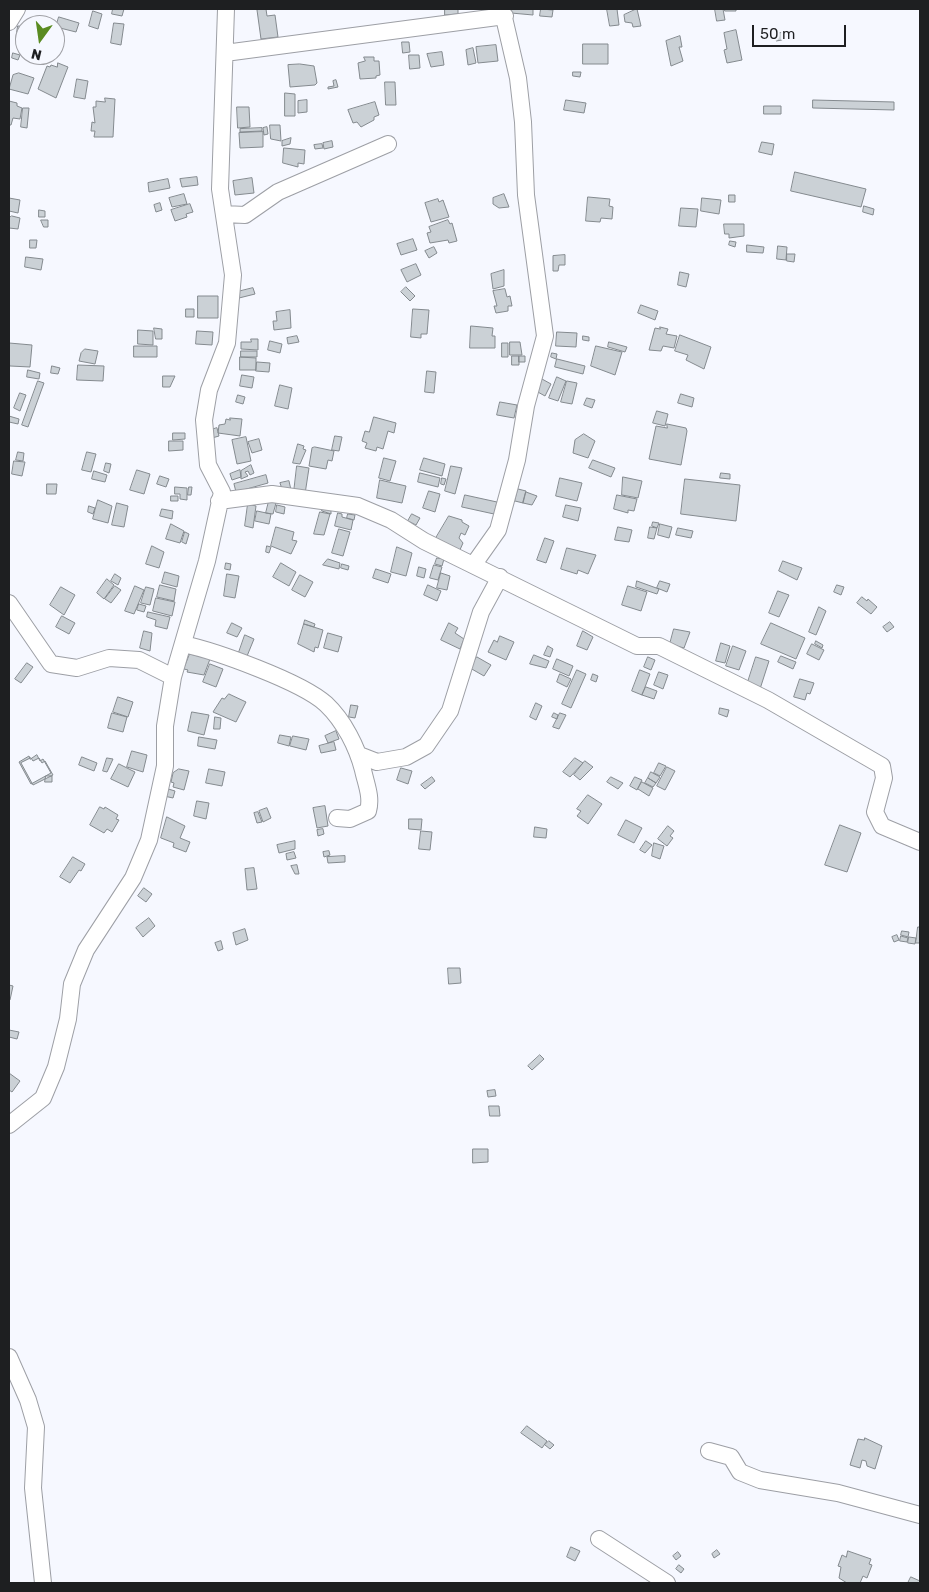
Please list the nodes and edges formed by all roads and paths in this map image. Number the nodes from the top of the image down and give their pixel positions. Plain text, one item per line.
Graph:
1 (18, 9) edge
2 (226, 9) edge
3 (503, 12) edge
4 (9, 22) edge
5 (225, 53) junction
6 (388, 144) dead end
7 (224, 214) junction
8 (219, 500) junction
9 (474, 564) junction
10 (500, 577) junction
11 (9, 603) edge
12 (183, 644) junction
13 (173, 678) junction
14 (359, 755) junction
15 (337, 818) dead end
16 (920, 842) edge
17 (9, 1125) edge
18 (9, 1357) edge
19 (709, 1451) dead end
20 (920, 1515) edge
21 (599, 1539) dead end
22 (43, 1583) edge
23 (668, 1583) edge

1 - 4 street
2 - 5 street
3 - 5 street
3 - 9 street
5 - 7 street
6 - 7 street
7 - 8 street
8 - 9 street
8 - 12 street
9 - 10 street
10 - 14 street
10 - 16 street
11 - 13 street
12 - 13 street
12 - 14 street
13 - 17 street
14 - 15 street
18 - 22 street
19 - 20 street
21 - 23 street

